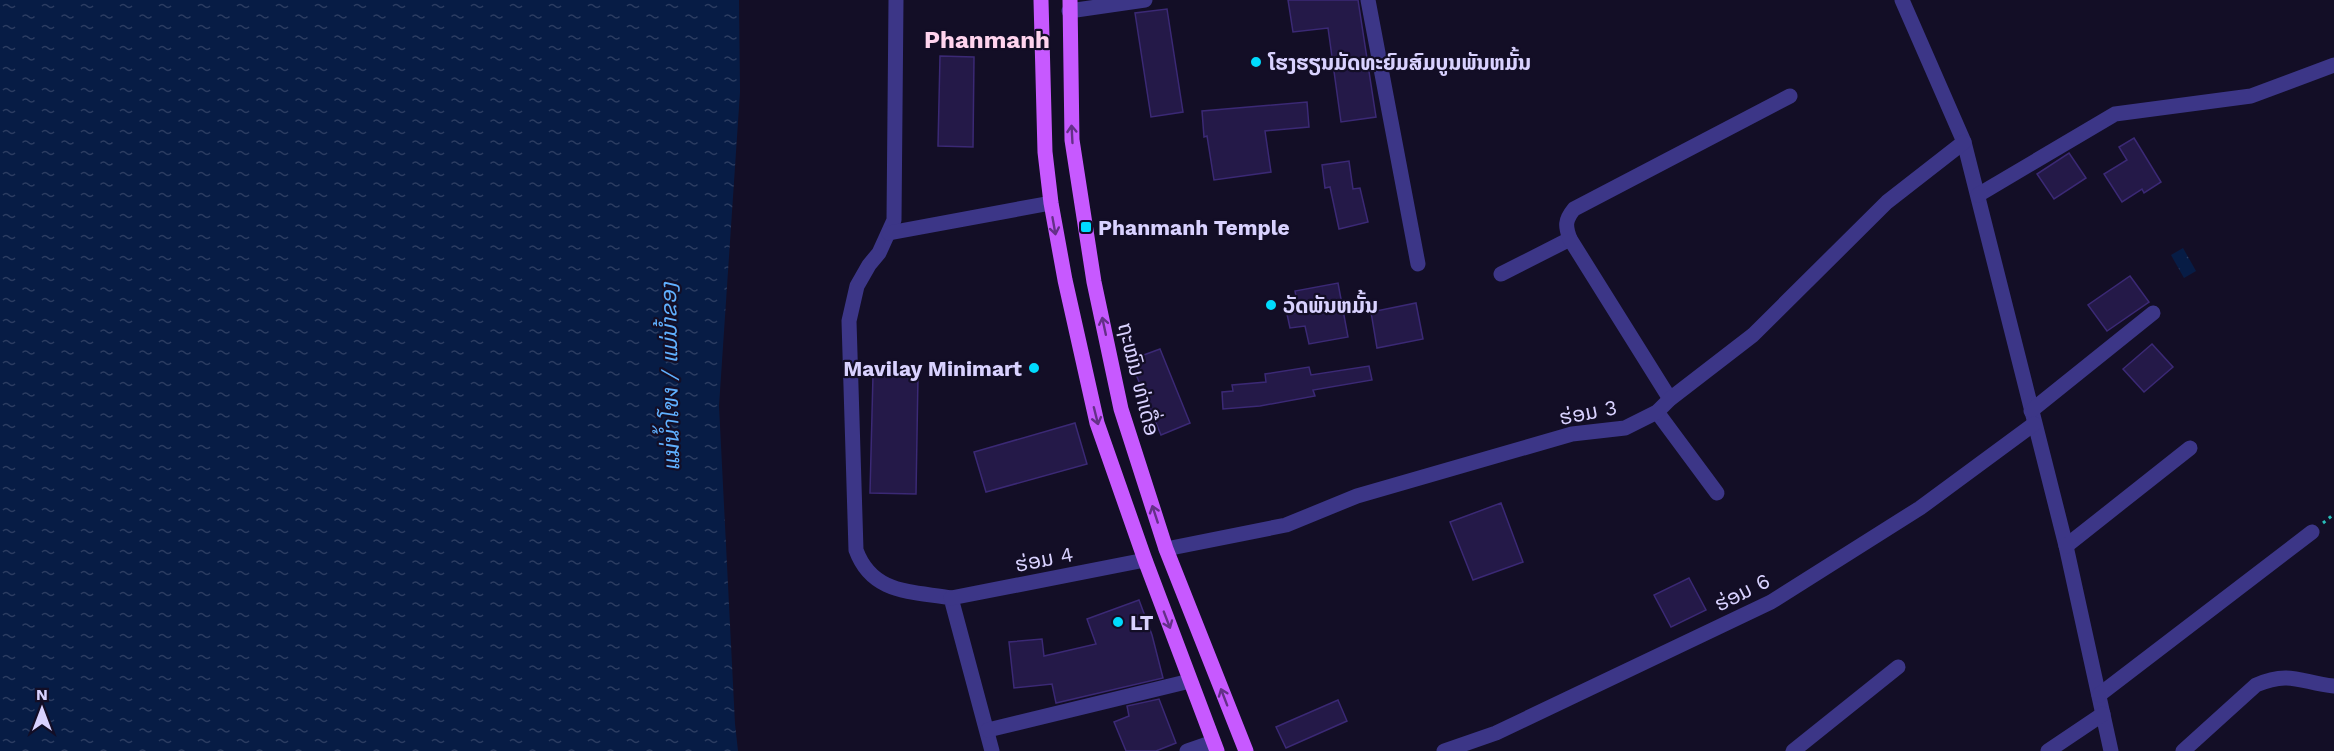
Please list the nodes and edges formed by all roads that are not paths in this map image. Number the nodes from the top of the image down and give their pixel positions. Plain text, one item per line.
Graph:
1 (896, 0) edge
2 (1041, 0) edge
3 (1145, 0) edge
4 (1368, 0) edge
5 (1902, 0) edge
6 (1070, 6) edge
7 (2334, 65) edge
8 (1790, 96) dead end
9 (1964, 142) junction
10 (1978, 195) junction
11 (1051, 203) junction
12 (889, 233) junction
13 (1570, 239) junction
14 (1418, 264) dead end
15 (1501, 274) dead end
16 (2153, 313) dead end
17 (1670, 399) junction
18 (1657, 412) junction
19 (2032, 418) junction
20 (2190, 448) dead end
21 (1717, 494) dead end
22 (2312, 532) dead end
23 (2066, 546) junction
24 (1166, 549) junction
25 (1145, 560) junction
26 (951, 598) junction
27 (1898, 667) dead end
28 (1190, 681) junction
29 (2334, 686) edge
30 (2099, 694) junction
31 (2103, 714) junction
32 (988, 730) junction
33 (1215, 747) edge
34 (992, 751) edge
35 (1187, 751) edge
36 (1246, 751) edge
37 (1444, 751) edge
38 (1793, 751) edge
39 (2048, 751) edge
40 (2111, 751) edge
41 (2183, 751) edge

1 - 12 street
2 - 11 main road
3 - 6 street
4 - 14 street
5 - 9 street
24 -> 6 main road, ຖະໝົນ ທ່າເດື່ອ
7 - 10 street
8 - 13 street
9 - 10 street
9 - 17 street, ຮ່ອມ 3
10 - 19 street
11 - 12 street
11 -> 25 main road
12 - 26 street
13 - 15 street
13 - 17 street
16 - 19 street, ຮ່ອມ 6
17 - 18 street, ຮ່ອມ 3
18 - 21 street
18 - 24 street, ຮ່ອມ 3
19 - 23 street
19 - 37 street, ຮ່ອມ 6
20 - 23 street
22 - 30 street
23 - 30 street
36 -> 24 main road, ຖະໝົນ ທ່າເດື່ອ
25 - 26 street, ຮ່ອມ 4
25 -> 28 main road
26 - 32 street
27 - 38 street
28 - 32 street
28 - 33 main road
29 - 41 street
30 - 31 street
31 - 39 street
31 - 40 street
32 - 34 street
33 - 35 street

